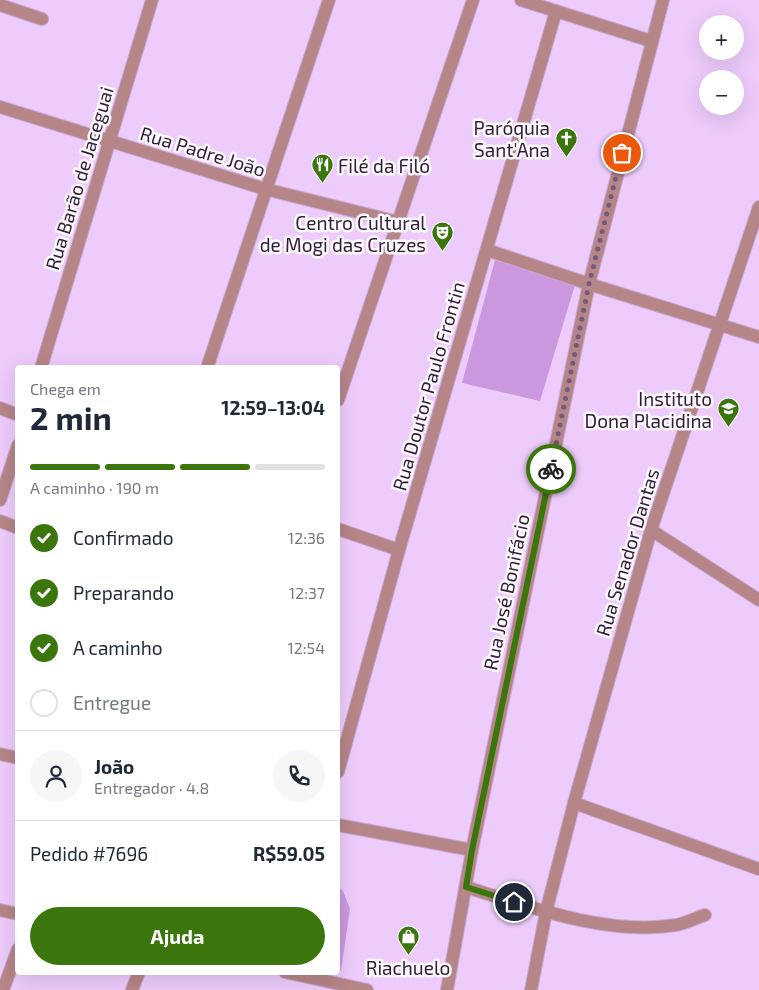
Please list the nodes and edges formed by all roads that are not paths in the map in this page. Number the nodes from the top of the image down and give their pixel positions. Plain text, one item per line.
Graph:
1 (152, 0) edge
2 (329, 0) edge
3 (473, 0) edge
4 (520, 0) edge
5 (663, 0) edge
6 (0, 5) edge
7 (556, 11) junction
8 (42, 19) dead end
9 (651, 41) junction
10 (0, 107) edge
11 (109, 142) junction
12 (265, 189) junction
13 (759, 207) edge
14 (398, 222) junction
15 (487, 250) junction
16 (589, 284) junction
17 (720, 325) junction
18 (759, 337) edge
19 (42, 365) edge
20 (208, 365) edge
21 (340, 394) edge
22 (0, 408) edge
23 (15, 414) edge
24 (15, 454) edge
25 (0, 500) edge
26 (0, 521) edge
27 (15, 527) edge
28 (340, 530) edge
29 (651, 530) junction
30 (399, 550) junction
31 (759, 600) edge
32 (0, 754) edge
33 (15, 757) edge
34 (340, 765) edge
35 (574, 803) junction
36 (340, 825) edge
37 (472, 850) junction
38 (759, 869) edge
39 (466, 887) junction
40 (0, 910) edge
41 (546, 912) junction
42 (15, 913) edge
43 (705, 915) dead end
44 (15, 957) edge
45 (138, 975) edge
46 (298, 975) edge
47 (3, 990) edge
48 (132, 990) edge
49 (366, 990) edge
50 (446, 990) edge
51 (531, 990) edge

1 - 11 street, Rua Barão de Jaceguai
2 - 12 street
3 - 14 street
4 - 7 street
5 - 9 street, Rua José Bonifácio
6 - 8 street
7 - 9 street
7 - 15 street, Rua Doutor Paulo Frontin
9 - 16 street, Rua José Bonifácio
10 - 11 street, Rua Padre João
11 - 12 street, Rua Padre João
11 - 19 street, Rua Barão de Jaceguai
12 - 14 street, Rua Padre João
12 - 20 street
13 - 17 street, Rua Senador Dantas
14 - 21 street
15 - 16 street
15 - 30 street, Rua Doutor Paulo Frontin
16 - 17 street
16 - 37 street, Rua José Bonifácio
17 - 18 street
17 - 29 street, Rua Senador Dantas
22 - 23 street
24 - 25 street
26 - 27 street
28 - 30 street
29 - 31 street
29 - 35 street, Rua Senador Dantas
30 - 34 street, Rua Doutor Paulo Frontin
32 - 33 street
35 - 38 street
35 - 41 street, Rua Senador Dantas
36 - 37 street
37 - 39 street, Rua José Bonifácio
39 - 41 street
39 - 50 street, Rua José Bonifácio
40 - 42 street
41 - 43 street
41 - 51 street, Rua Senador Dantas
44 - 47 street
45 - 48 street
46 - 49 street

